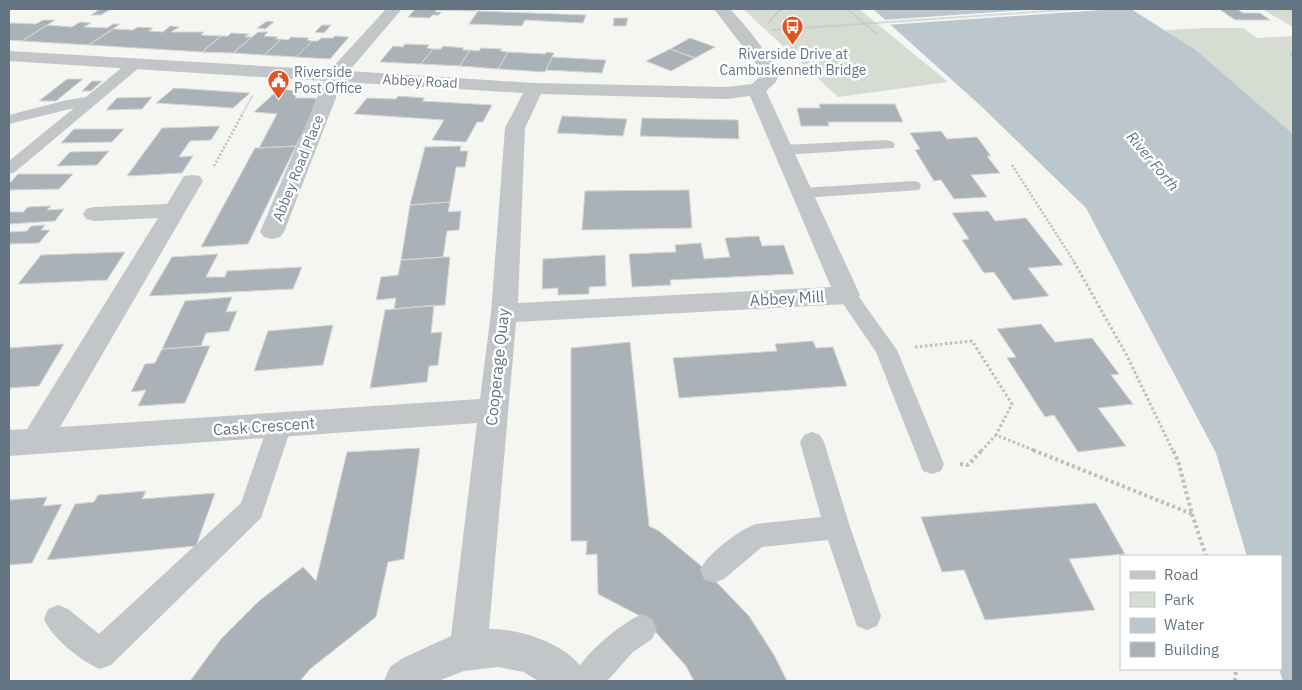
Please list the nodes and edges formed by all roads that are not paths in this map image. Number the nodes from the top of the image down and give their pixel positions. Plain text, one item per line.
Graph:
1 (394, 9) edge
2 (722, 9) edge
3 (9, 56) edge
4 (135, 64) junction
5 (335, 76) junction
6 (534, 88) junction
7 (756, 89) junction
8 (92, 101) junction
9 (9, 120) edge
10 (887, 146) dead end
11 (784, 150) junction
12 (9, 169) edge
13 (192, 181) road end
14 (913, 186) dead end
15 (802, 193) junction
16 (174, 211) junction
17 (94, 214) dead end
18 (272, 232) dead end
19 (847, 295) junction
20 (504, 313) junction
21 (492, 410) junction
22 (280, 425) junction
23 (22, 442) edge
24 (812, 442) dead end
25 (932, 464) road end
26 (837, 527) junction
27 (714, 570) dead end
28 (867, 616) dead end
29 (58, 619) dead end
30 (642, 629) dead end
31 (468, 650) junction
32 (404, 681) edge
33 (567, 681) edge
34 (586, 681) edge

1 - 5 street, Abbey Road Place
2 - 7 street
3 - 4 street, Abbey Road
4 - 5 street, Abbey Road
4 - 8 lane
5 - 6 street, Abbey Road
5 - 18 street, Abbey Road Place
6 - 7 street, Abbey Road
6 - 20 street, Cooperage Quay
7 - 11 street, Abbey Mill
8 - 9 lane
8 - 12 lane
10 - 11 lane
11 - 15 street, Abbey Mill
13 - 16 street, Cask Crescent
14 - 15 lane
15 - 19 street, Abbey Mill
16 - 17 street
16 - 23 street, Cask Crescent
19 - 20 street, Abbey Mill
19 - 25 lane
20 - 21 street, Cooperage Quay
21 - 22 street, Cask Crescent
21 - 31 street, Cooperage Quay
22 - 23 street, Cask Crescent
22 - 29 lane
24 - 26 lane
26 - 27 lane
26 - 28 lane
30 - 34 lane
31 - 32 street
31 - 33 street

